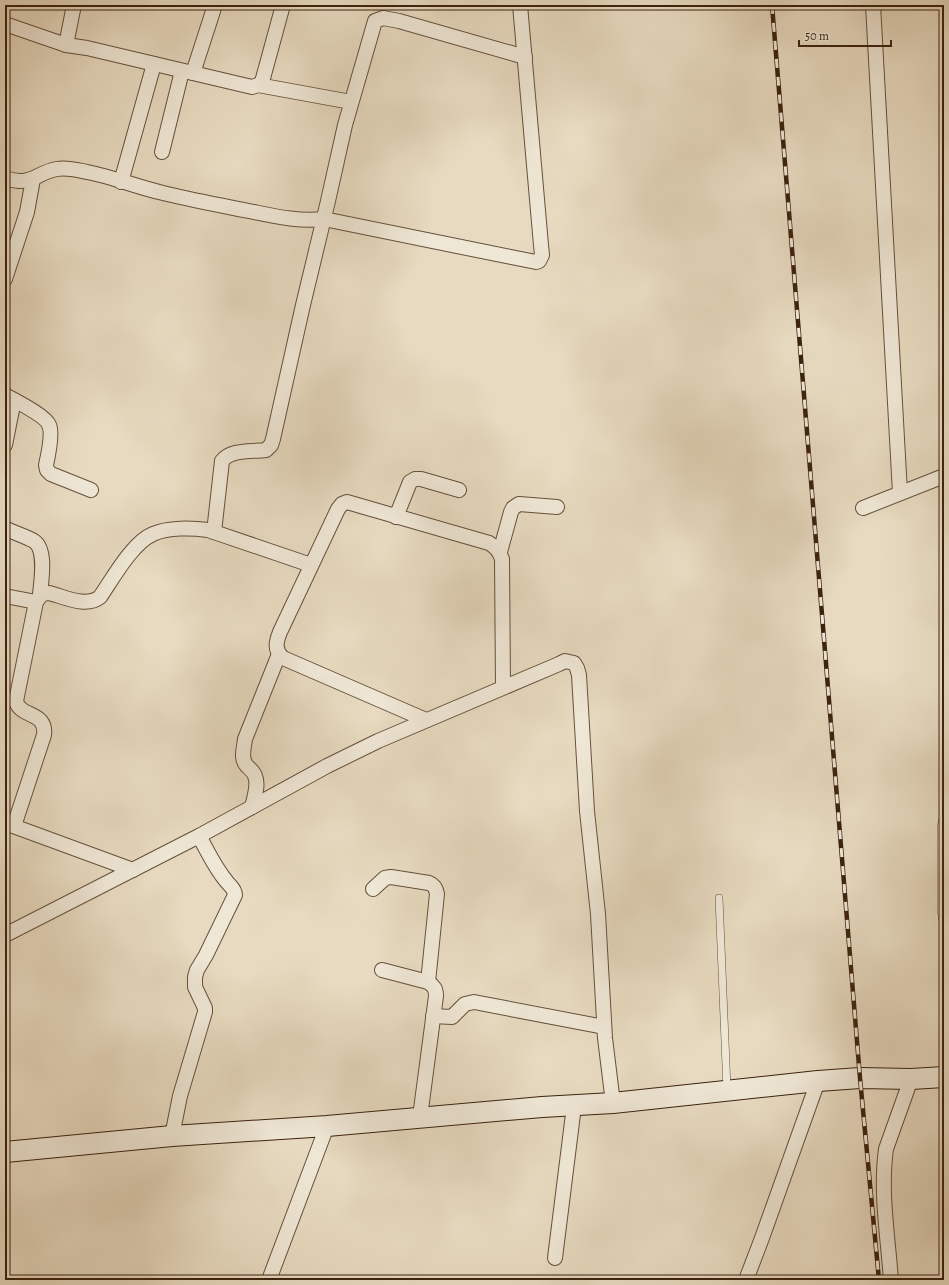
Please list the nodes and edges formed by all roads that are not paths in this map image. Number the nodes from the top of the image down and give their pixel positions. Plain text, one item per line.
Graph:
1 (74, 5) edge
2 (215, 5) edge
3 (283, 5) edge
4 (520, 5) edge
5 (873, 5) edge
6 (5, 24) edge
7 (66, 45) junction
8 (525, 57) junction
9 (154, 64) junction
10 (188, 72) junction
11 (258, 85) junction
12 (351, 102) junction
13 (162, 152) dead end
14 (5, 178) edge
15 (32, 179) junction
16 (121, 182) junction
17 (324, 219) junction
18 (5, 280) edge
19 (10, 397) edge
20 (5, 445) edge
21 (944, 476) edge
22 (91, 490) dead end
23 (459, 490) dead end
24 (900, 493) junction
25 (557, 507) dead end
26 (863, 508) dead end
27 (396, 517) junction
28 (5, 528) edge
29 (214, 532) junction
30 (500, 552) junction
31 (311, 565) junction
32 (5, 596) edge
33 (38, 599) junction
34 (279, 654) junction
35 (503, 687) junction
36 (426, 720) junction
37 (252, 807) junction
38 (944, 814) edge
39 (10, 825) edge
40 (199, 836) junction
41 (133, 870) junction
42 (373, 889) dead end
43 (719, 898) dead end
44 (944, 926) edge
45 (5, 935) edge
46 (382, 970) dead end
47 (428, 982) junction
48 (433, 1016) junction
49 (604, 1027) junction
50 (944, 1077) edge
51 (911, 1079) junction
52 (818, 1081) junction
53 (727, 1090) junction
54 (613, 1103) junction
55 (574, 1106) junction
56 (420, 1117) junction
57 (327, 1126) junction
58 (172, 1136) junction
59 (5, 1152) edge
60 (555, 1258) dead end
61 (269, 1280) edge
62 (746, 1280) edge
63 (891, 1280) edge

1 - 7 street
2 - 10 street
3 - 11 street
4 - 8 street
5 - 24 street
6 - 7 street
7 - 9 street
8 - 12 street
8 - 17 street
9 - 10 street
9 - 16 street
10 - 11 street
10 - 13 street
11 - 12 street
12 - 17 street
14 - 15 street
15 - 16 street
15 - 18 street
16 - 17 street
17 - 29 street
19 - 20 street
19 - 22 street
21 - 24 street
23 - 27 street
24 - 26 street
25 - 30 street
27 - 30 street
27 - 31 street
28 - 33 street
29 - 31 street
29 - 33 street
30 - 35 street
31 - 34 street
32 - 33 street
33 - 39 street
34 - 36 street
34 - 37 street
35 - 36 street
35 - 49 street
36 - 37 street
37 - 40 street
38 - 44 lane
39 - 41 street
40 - 41 street
40 - 58 street
41 - 45 street
42 - 47 street
43 - 53 lane
46 - 47 street
47 - 48 street
48 - 49 street
48 - 56 street
49 - 54 street
50 - 51 main road
51 - 52 main road
51 - 63 street
52 - 53 main road
52 - 62 street
53 - 54 main road
54 - 55 main road
55 - 56 main road
55 - 60 street
56 - 57 main road
57 - 58 main road
57 - 61 street
58 - 59 main road

